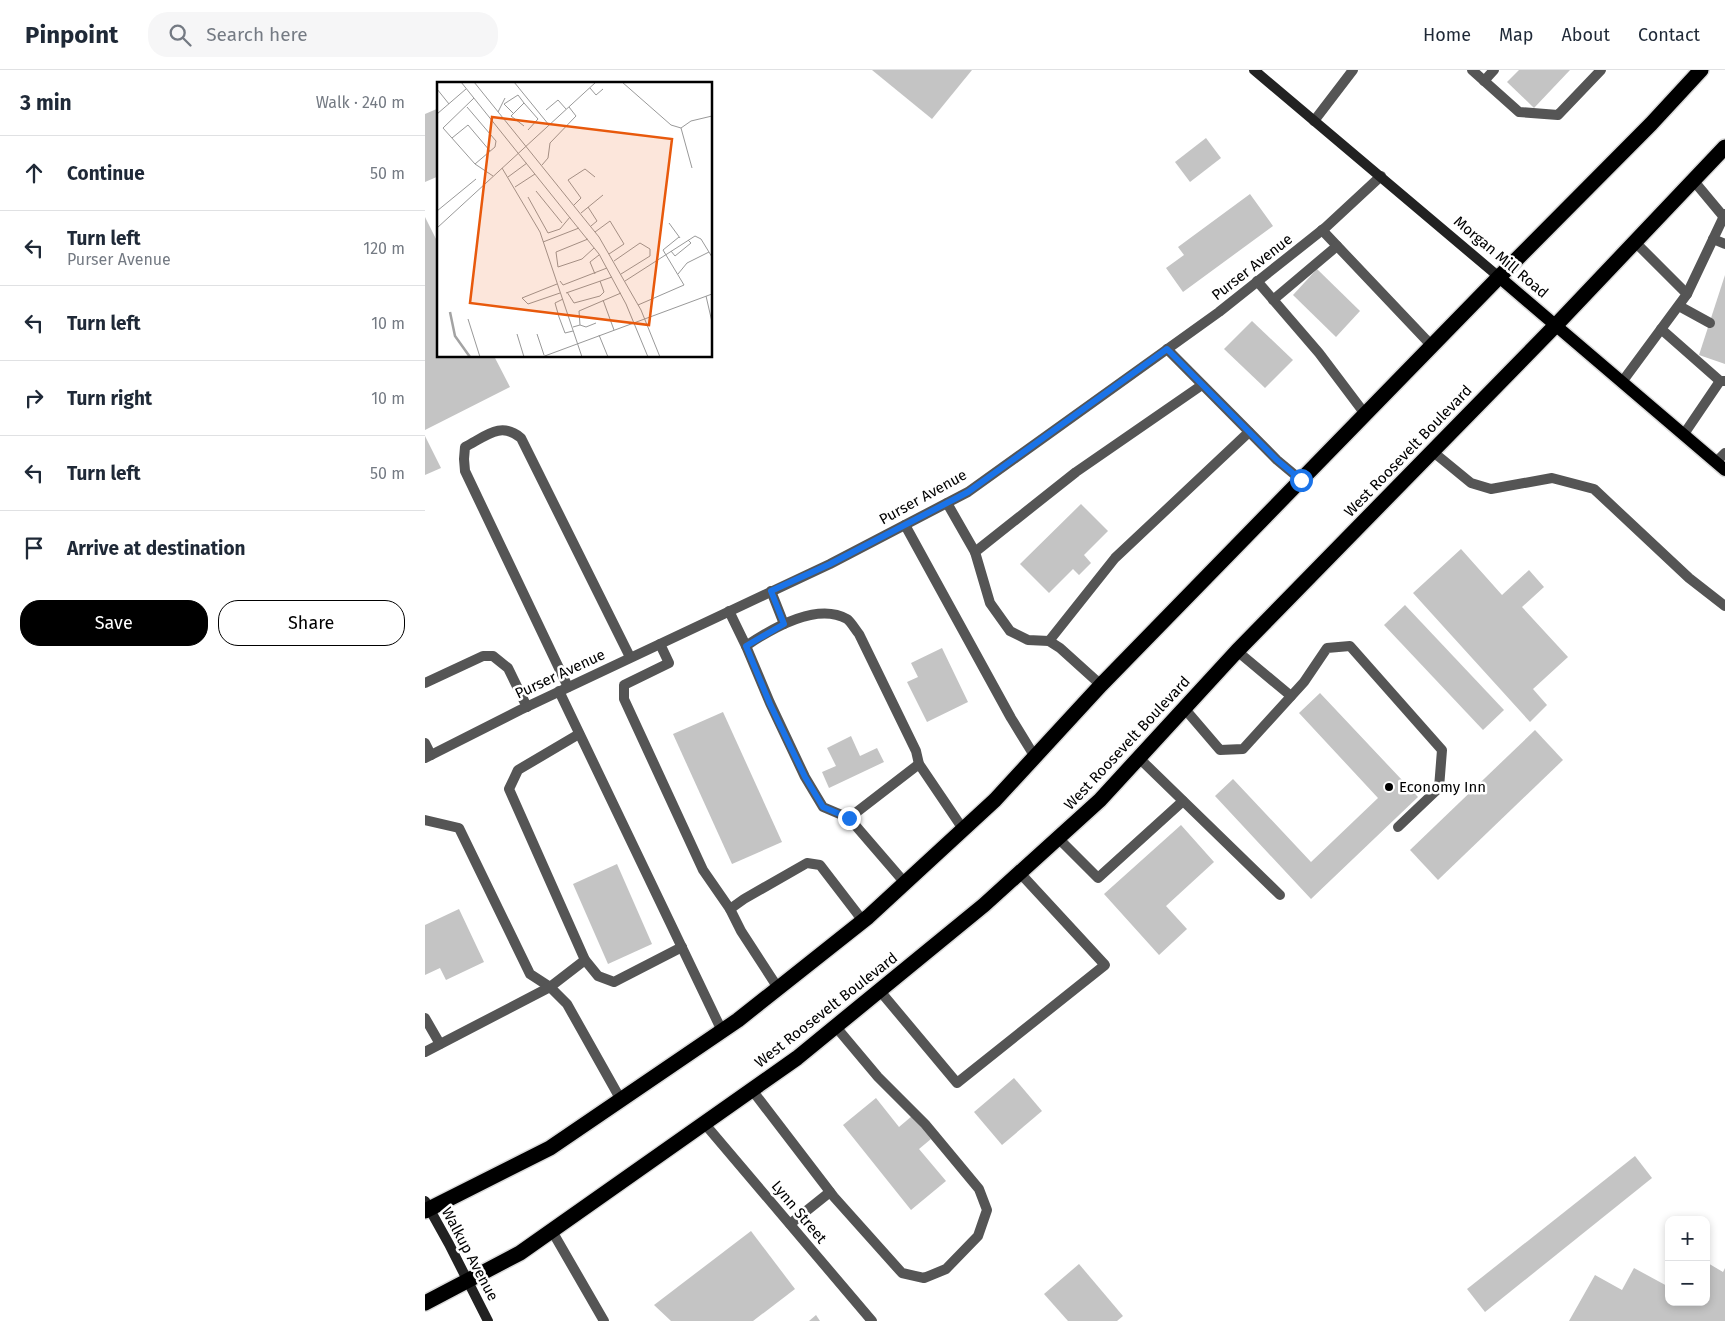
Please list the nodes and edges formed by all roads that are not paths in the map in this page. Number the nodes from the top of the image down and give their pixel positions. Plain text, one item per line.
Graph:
1 (1254, 70) edge
2 (1353, 70) edge
3 (1473, 70) edge
4 (1494, 70) edge
5 (1601, 70) edge
6 (1701, 70) edge
7 (1484, 81) junction
8 (1315, 121) junction
9 (1725, 147) edge
10 (1381, 176) junction
11 (1693, 180) junction
12 (1724, 215) edge
13 (1322, 230) junction
14 (1713, 239) junction
15 (1635, 242) junction
16 (1725, 244) edge
17 (1337, 246) junction
18 (1499, 277) junction
19 (1257, 281) junction
20 (1687, 294) junction
21 (1273, 300) junction
22 (1679, 306) junction
23 (1709, 323) dead end
24 (1555, 325) junction
25 (1661, 329) junction
26 (1432, 346) junction
27 (1167, 349) junction
28 (1722, 381) edge
29 (1622, 382) junction
30 (1202, 385) junction
31 (1365, 414) junction
32 (1249, 432) junction
33 (1684, 434) junction
34 (1432, 451) junction
35 (1722, 462) edge
36 (1301, 480) junction
37 (947, 502) junction
38 (905, 524) junction
39 (975, 552) junction
40 (771, 591) junction
41 (1725, 606) edge
42 (729, 611) junction
43 (784, 624) junction
44 (1049, 641) junction
45 (660, 644) junction
46 (746, 646) junction
47 (1237, 651) junction
48 (631, 658) junction
49 (425, 682) edge
50 (1101, 685) junction
51 (564, 689) junction
52 (1291, 696) junction
53 (527, 707) junction
54 (1184, 708) junction
55 (579, 734) junction
56 (425, 743) edge
57 (428, 756) edge
58 (1035, 757) junction
59 (1139, 758) junction
60 (919, 764) junction
61 (1183, 801) junction
62 (849, 818) junction
63 (425, 820) edge
64 (1398, 827) dead end
65 (963, 829) junction
66 (1058, 838) junction
67 (1020, 873) junction
68 (905, 883) junction
69 (1280, 895) dead end
70 (730, 909) junction
71 (863, 921) junction
72 (682, 947) junction
73 (585, 960) junction
74 (550, 987) junction
75 (778, 988) junction
76 (880, 991) junction
77 (425, 1018) edge
78 (836, 1027) junction
79 (722, 1031) junction
80 (440, 1044) junction
81 (425, 1052) edge
82 (752, 1090) junction
83 (621, 1100) junction
84 (704, 1123) junction
85 (830, 1192) junction
86 (426, 1207) edge
87 (789, 1224) junction
88 (552, 1230) junction
89 (468, 1281) junction
90 (425, 1303) edge
91 (488, 1321) edge
92 (604, 1321) edge
93 (872, 1321) edge

1 - 8 main road, Morgan Mill Road
2 - 8 street
3 - 7 street
4 - 7 street
5 - 7 street
6 - 18 highway
8 - 10 main road, Morgan Mill Road
9 - 11 highway, West Roosevelt Boulevard
10 - 13 street, Purser Avenue
10 - 18 main road, Morgan Mill Road
11 - 12 street
11 - 15 highway, West Roosevelt Boulevard
12 - 14 street
13 - 17 street
13 - 19 street, Purser Avenue
14 - 16 street
14 - 20 street
15 - 20 street
15 - 24 highway, West Roosevelt Boulevard
17 - 21 street
17 - 26 street
18 - 24 main road, Morgan Mill Road
18 - 26 highway
19 - 21 street
19 - 27 street, Purser Avenue
20 - 22 street
21 - 31 street
22 - 23 street
22 - 25 street
24 - 29 main road, Morgan Mill Road
24 - 34 highway, West Roosevelt Boulevard
25 - 28 street
25 - 29 street
26 - 31 highway
27 - 30 street
27 - 37 street, Purser Avenue
28 - 33 street
29 - 33 main road, Morgan Mill Road
30 - 32 street
30 - 39 street
31 - 36 highway
32 - 36 street
32 - 44 street
33 - 35 main road, Morgan Mill Road
34 - 41 street
34 - 47 highway, West Roosevelt Boulevard
36 - 50 highway
37 - 38 street, Purser Avenue
37 - 39 street
38 - 40 street, Purser Avenue
38 - 58 street
39 - 44 street
40 - 42 street, Purser Avenue
40 - 43 street
42 - 45 street, Purser Avenue
42 - 46 street
43 - 46 street
43 - 60 street
44 - 50 street
45 - 48 street, Purser Avenue
45 - 70 street
46 - 62 street
47 - 52 street
47 - 54 highway, West Roosevelt Boulevard
48 - 51 street, Purser Avenue
48 - 51 street
49 - 53 street
50 - 58 highway
51 - 53 street, Purser Avenue
51 - 55 street
52 - 54 street
52 - 64 street
53 - 57 street, Purser Avenue
54 - 59 highway, West Roosevelt Boulevard
55 - 72 street
55 - 73 street
56 - 57 street
58 - 65 highway
59 - 61 street
59 - 66 highway, West Roosevelt Boulevard
60 - 62 street
60 - 65 street
61 - 66 street
61 - 69 street
62 - 68 street
63 - 74 street
65 - 68 highway
66 - 67 highway, West Roosevelt Boulevard
67 - 76 highway, West Roosevelt Boulevard
67 - 76 street
68 - 71 highway
70 - 71 street
70 - 75 street
71 - 75 highway
72 - 73 street
72 - 79 street
73 - 74 street
74 - 80 street
74 - 83 street
75 - 79 highway
76 - 78 highway, West Roosevelt Boulevard
77 - 80 street
78 - 82 highway, West Roosevelt Boulevard
78 - 85 street
79 - 83 highway
80 - 81 street
82 - 84 highway, West Roosevelt Boulevard
82 - 85 street
83 - 86 highway
84 - 87 street, Lynn Street
84 - 88 highway, West Roosevelt Boulevard
85 - 87 street
86 - 89 main road, Walkup Avenue
87 - 93 street, Lynn Street
88 - 89 highway, West Roosevelt Boulevard
88 - 92 street
89 - 90 highway, West Roosevelt Boulevard
89 - 91 main road, Walkup Avenue

